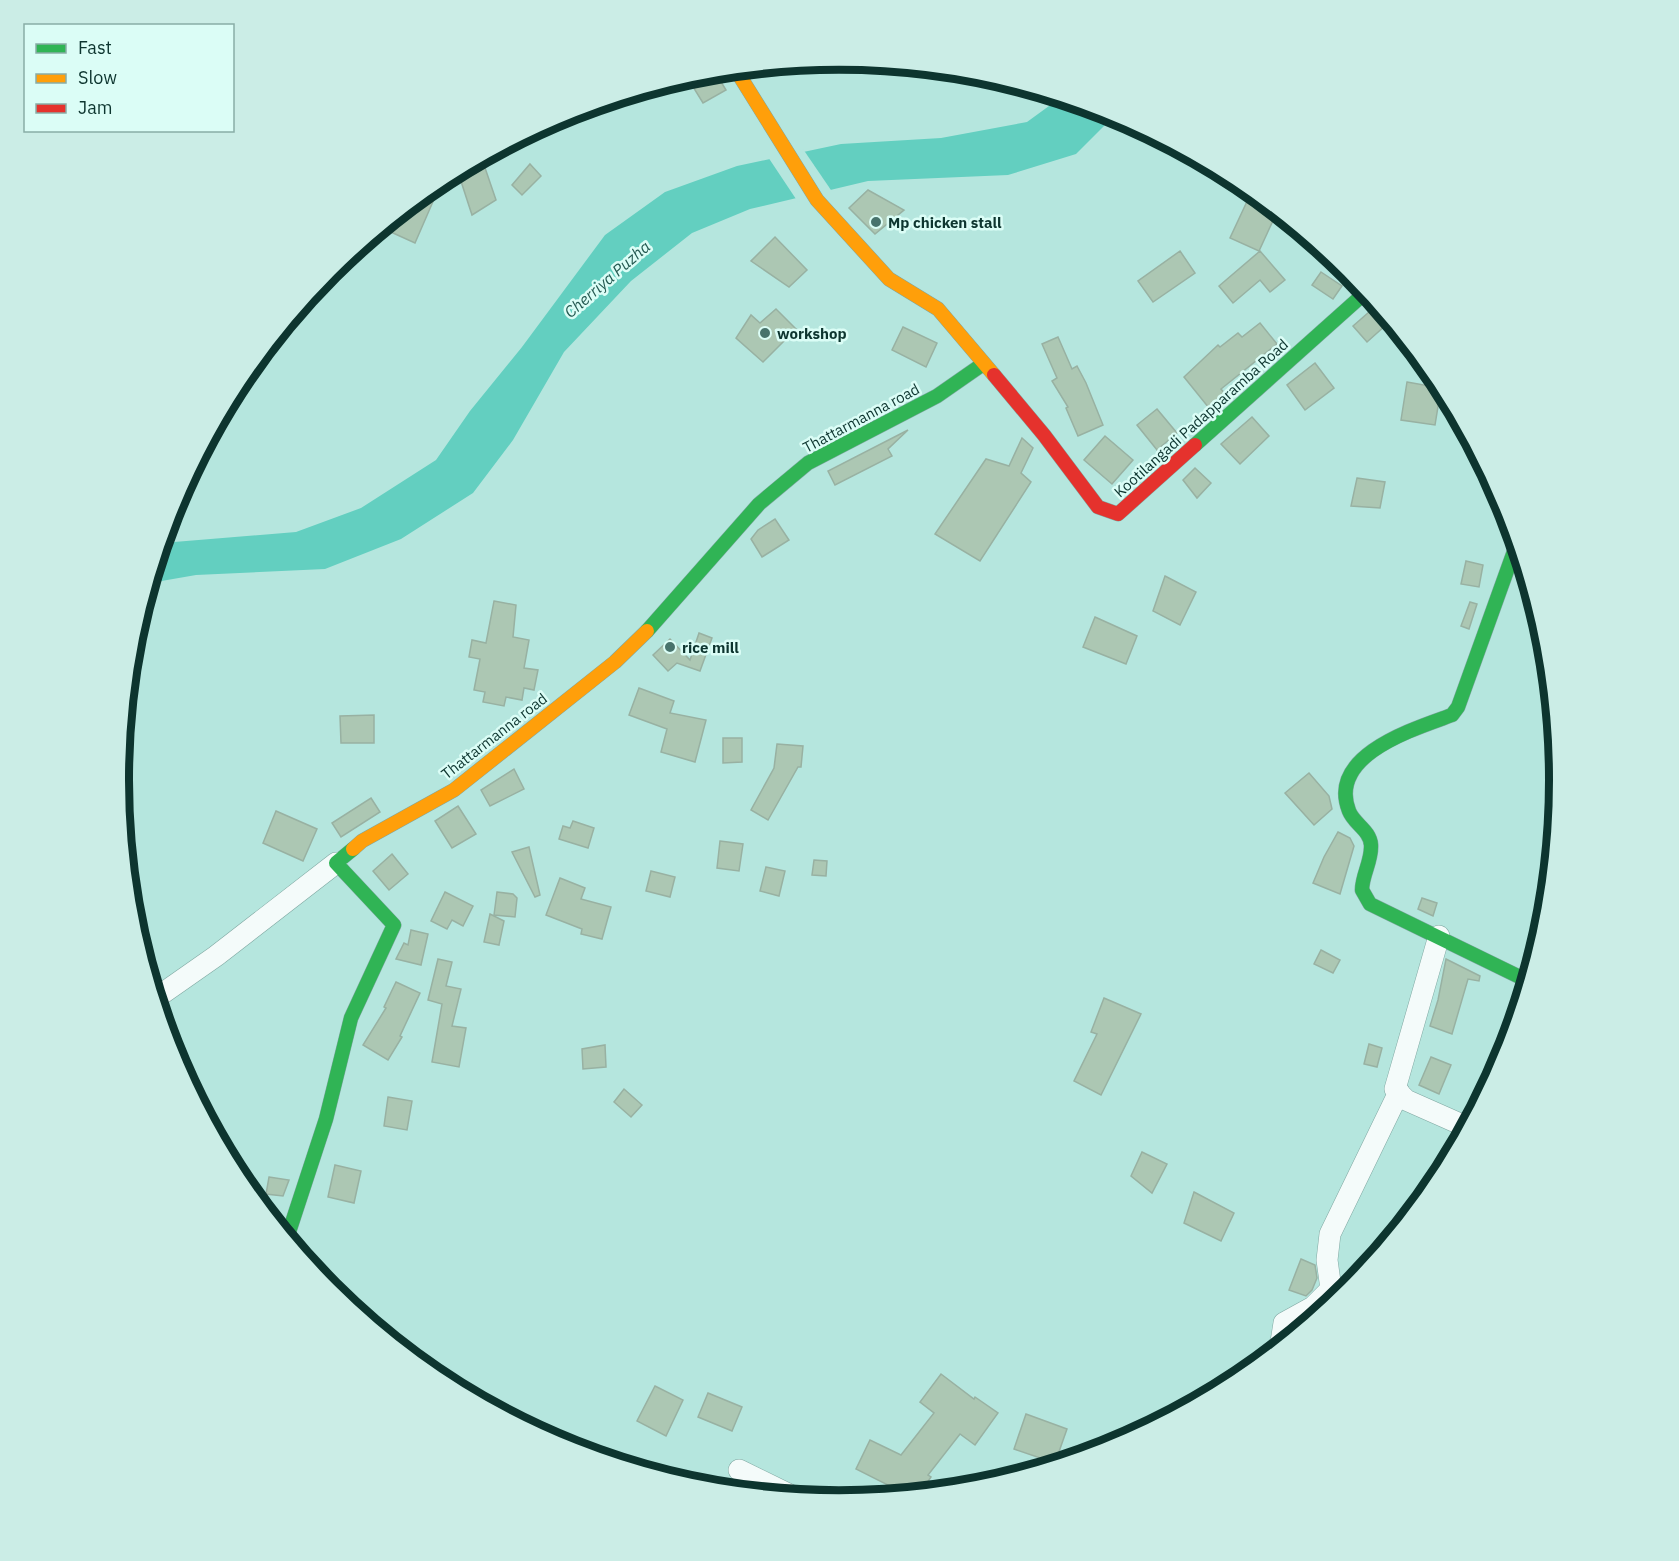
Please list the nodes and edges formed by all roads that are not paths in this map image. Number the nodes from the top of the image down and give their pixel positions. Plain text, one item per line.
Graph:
1 (741, 78) edge
2 (1360, 298) edge
3 (983, 364) junction
4 (1513, 555) edge
5 (336, 863) junction
6 (1439, 936) junction
7 (1521, 978) edge
8 (163, 993) edge
9 (1399, 1092) junction
10 (1460, 1124) edge
11 (290, 1230) edge
12 (1282, 1336) edge
13 (739, 1470) dead end
14 (773, 1487) edge

1 - 3 street, Kootilangadi Padapparamba Road
2 - 3 street, Kootilangadi Padapparamba Road
3 - 5 street, Thattarmanna road
4 - 6 street
5 - 8 street
5 - 11 street
6 - 7 street
6 - 9 street
9 - 10 street
9 - 12 street
13 - 14 street

